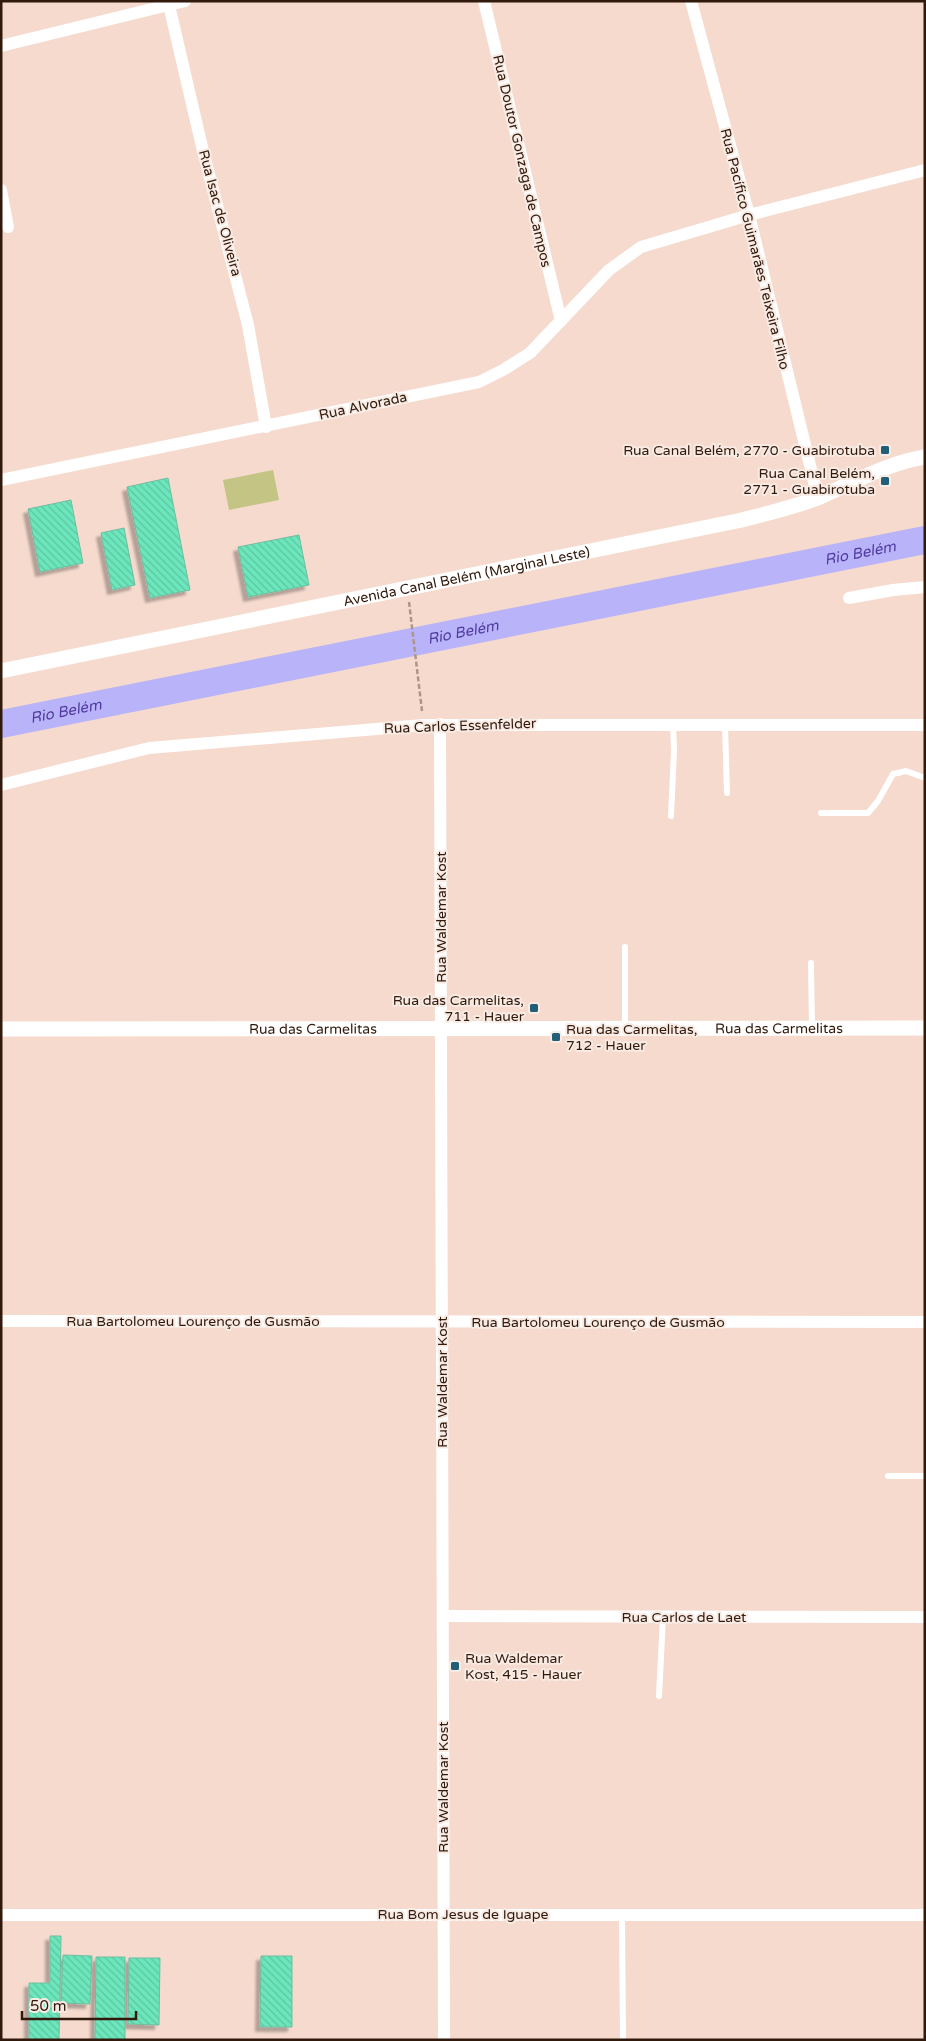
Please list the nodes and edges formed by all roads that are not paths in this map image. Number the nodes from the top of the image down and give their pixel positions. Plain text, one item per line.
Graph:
1 (185, 1) edge
2 (484, 1) edge
3 (691, 1) edge
4 (168, 3) edge
5 (1, 46) edge
6 (925, 170) edge
7 (1, 190) edge
8 (749, 215) junction
9 (8, 227) dead end
10 (562, 321) junction
11 (266, 427) junction
12 (925, 456) edge
13 (1, 480) edge
14 (818, 498) junction
15 (925, 587) edge
16 (849, 598) dead end
17 (1, 671) edge
18 (440, 724) junction
19 (673, 724) junction
20 (725, 725) junction
21 (925, 725) edge
22 (925, 778) edge
23 (1, 786) edge
24 (727, 793) dead end
25 (821, 813) dead end
26 (670, 816) dead end
27 (625, 947) dead end
28 (811, 963) dead end
29 (625, 1028) junction
30 (812, 1028) junction
31 (925, 1028) edge
32 (1, 1029) edge
33 (441, 1029) junction
34 (1, 1321) edge
35 (442, 1321) junction
36 (925, 1322) edge
37 (888, 1476) dead end
38 (925, 1476) edge
39 (442, 1616) junction
40 (663, 1617) junction
41 (925, 1617) edge
42 (659, 1696) dead end
43 (443, 1914) junction
44 (622, 1914) junction
45 (1, 1915) edge
46 (925, 1915) edge
47 (444, 2040) edge
48 (623, 2040) edge

1 - 4 street
2 - 10 street, Rua Doutor Gonzaga de Campos
3 - 8 street, Rua Pacífico Guimarães Teixeira Filho
4 - 5 street
4 - 11 street, Rua Isac de Oliveira
6 - 8 street, Rua Alvorada
7 - 9 street
8 - 10 street, Rua Alvorada
8 - 14 street, Rua Pacífico Guimarães Teixeira Filho
10 - 11 street, Rua Alvorada
11 - 13 street, Rua Alvorada
12 - 14 street, Avenida Canal Belém (Marginal Leste)
14 - 17 street, Avenida Canal Belém (Marginal Leste)
15 - 16 street
18 - 19 street, Rua Carlos Essenfelder
18 - 23 street, Rua Carlos Essenfelder
18 - 33 street, Rua Waldemar Kost
19 - 20 street, Rua Carlos Essenfelder
19 - 26 lane
20 - 21 street, Rua Carlos Essenfelder
20 - 24 lane
22 - 25 lane
27 - 29 lane
28 - 30 lane
29 - 30 street, Rua das Carmelitas
29 - 33 street, Rua das Carmelitas
30 - 31 street, Rua das Carmelitas
32 - 33 street, Rua das Carmelitas
33 - 35 street, Rua Waldemar Kost
34 - 35 street, Rua Bartolomeu Lourenço de Gusmão
35 - 36 street, Rua Bartolomeu Lourenço de Gusmão
35 - 39 street, Rua Waldemar Kost
37 - 38 lane
39 - 40 street, Rua Carlos de Laet
39 - 43 street, Rua Waldemar Kost
40 - 41 street, Rua Carlos de Laet
40 - 42 lane
43 - 44 street, Rua Bom Jesus de Iguape
43 - 45 street, Rua Bom Jesus de Iguape
43 - 47 street, Rua Waldemar Kost
44 - 46 street, Rua Bom Jesus de Iguape
44 - 48 lane

